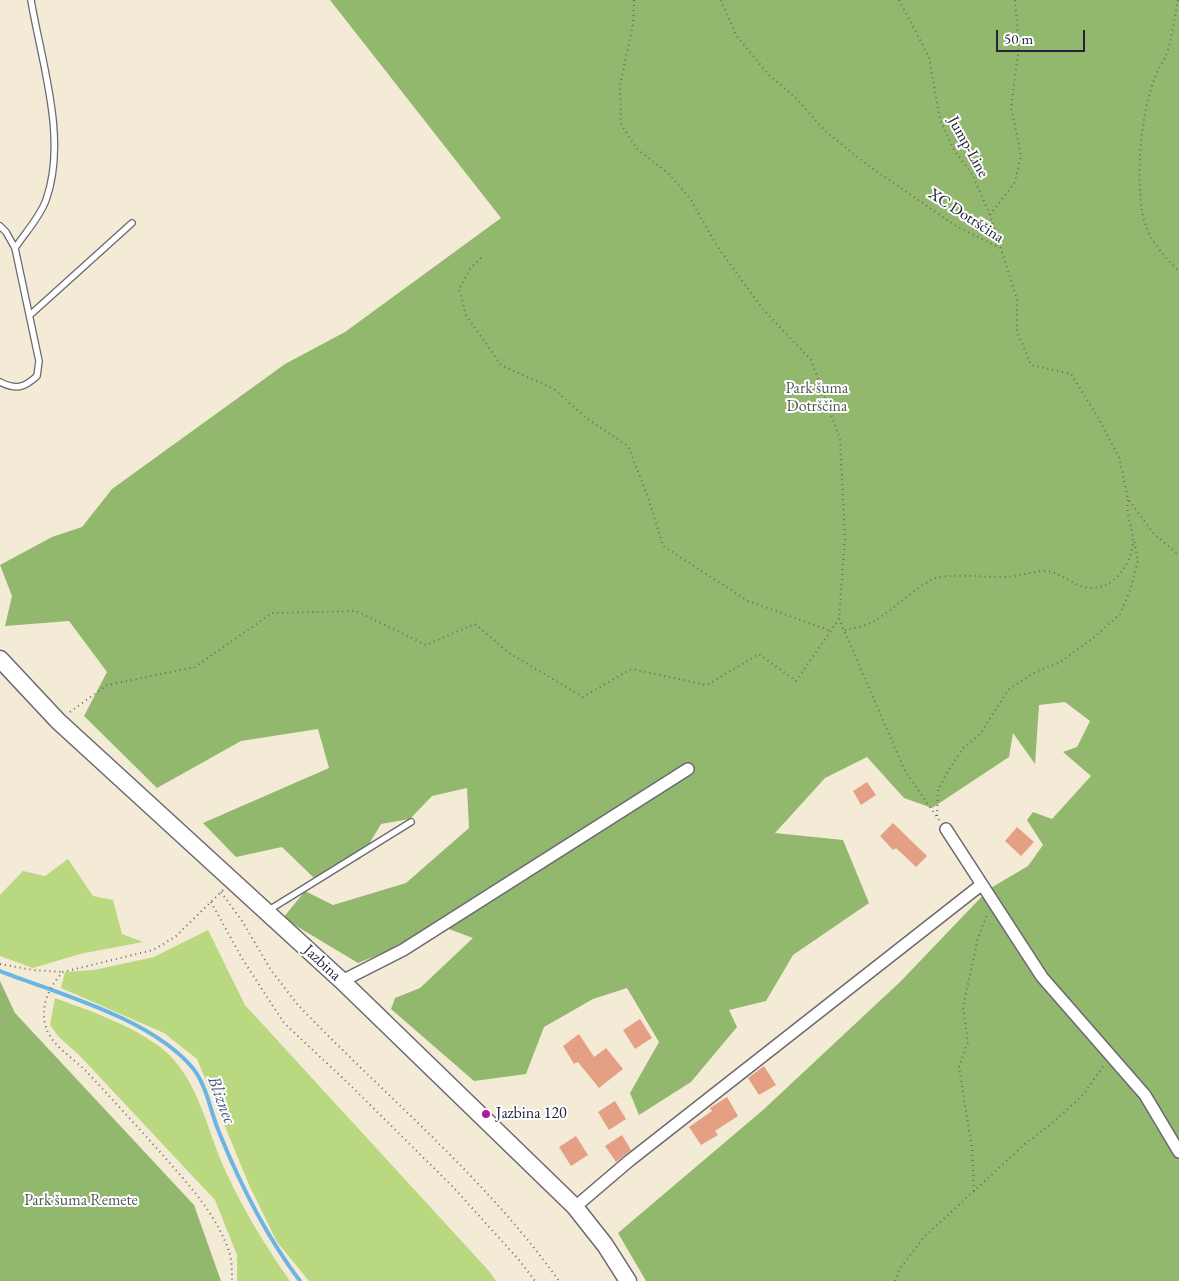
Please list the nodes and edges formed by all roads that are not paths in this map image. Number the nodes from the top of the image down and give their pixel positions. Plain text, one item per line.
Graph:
1 (31, 0) edge
2 (132, 223) dead end
3 (0, 226) edge
4 (15, 248) junction
5 (30, 316) junction
6 (0, 382) edge
7 (0, 660) edge
8 (688, 769) dead end
9 (411, 822) dead end
10 (946, 829) road end
11 (981, 885) junction
12 (267, 912) junction
13 (342, 981) junction
14 (1179, 1152) edge
15 (575, 1207) junction
16 (628, 1281) edge

1 - 4 lane
2 - 5 lane
3 - 4 lane
4 - 5 lane
5 - 6 lane
7 - 12 street, Jazbina
8 - 13 street
9 - 12 lane
10 - 11 street
11 - 14 street
11 - 15 street
12 - 13 street, Jazbina
13 - 15 street, Jazbina
15 - 16 street, Jazbina

